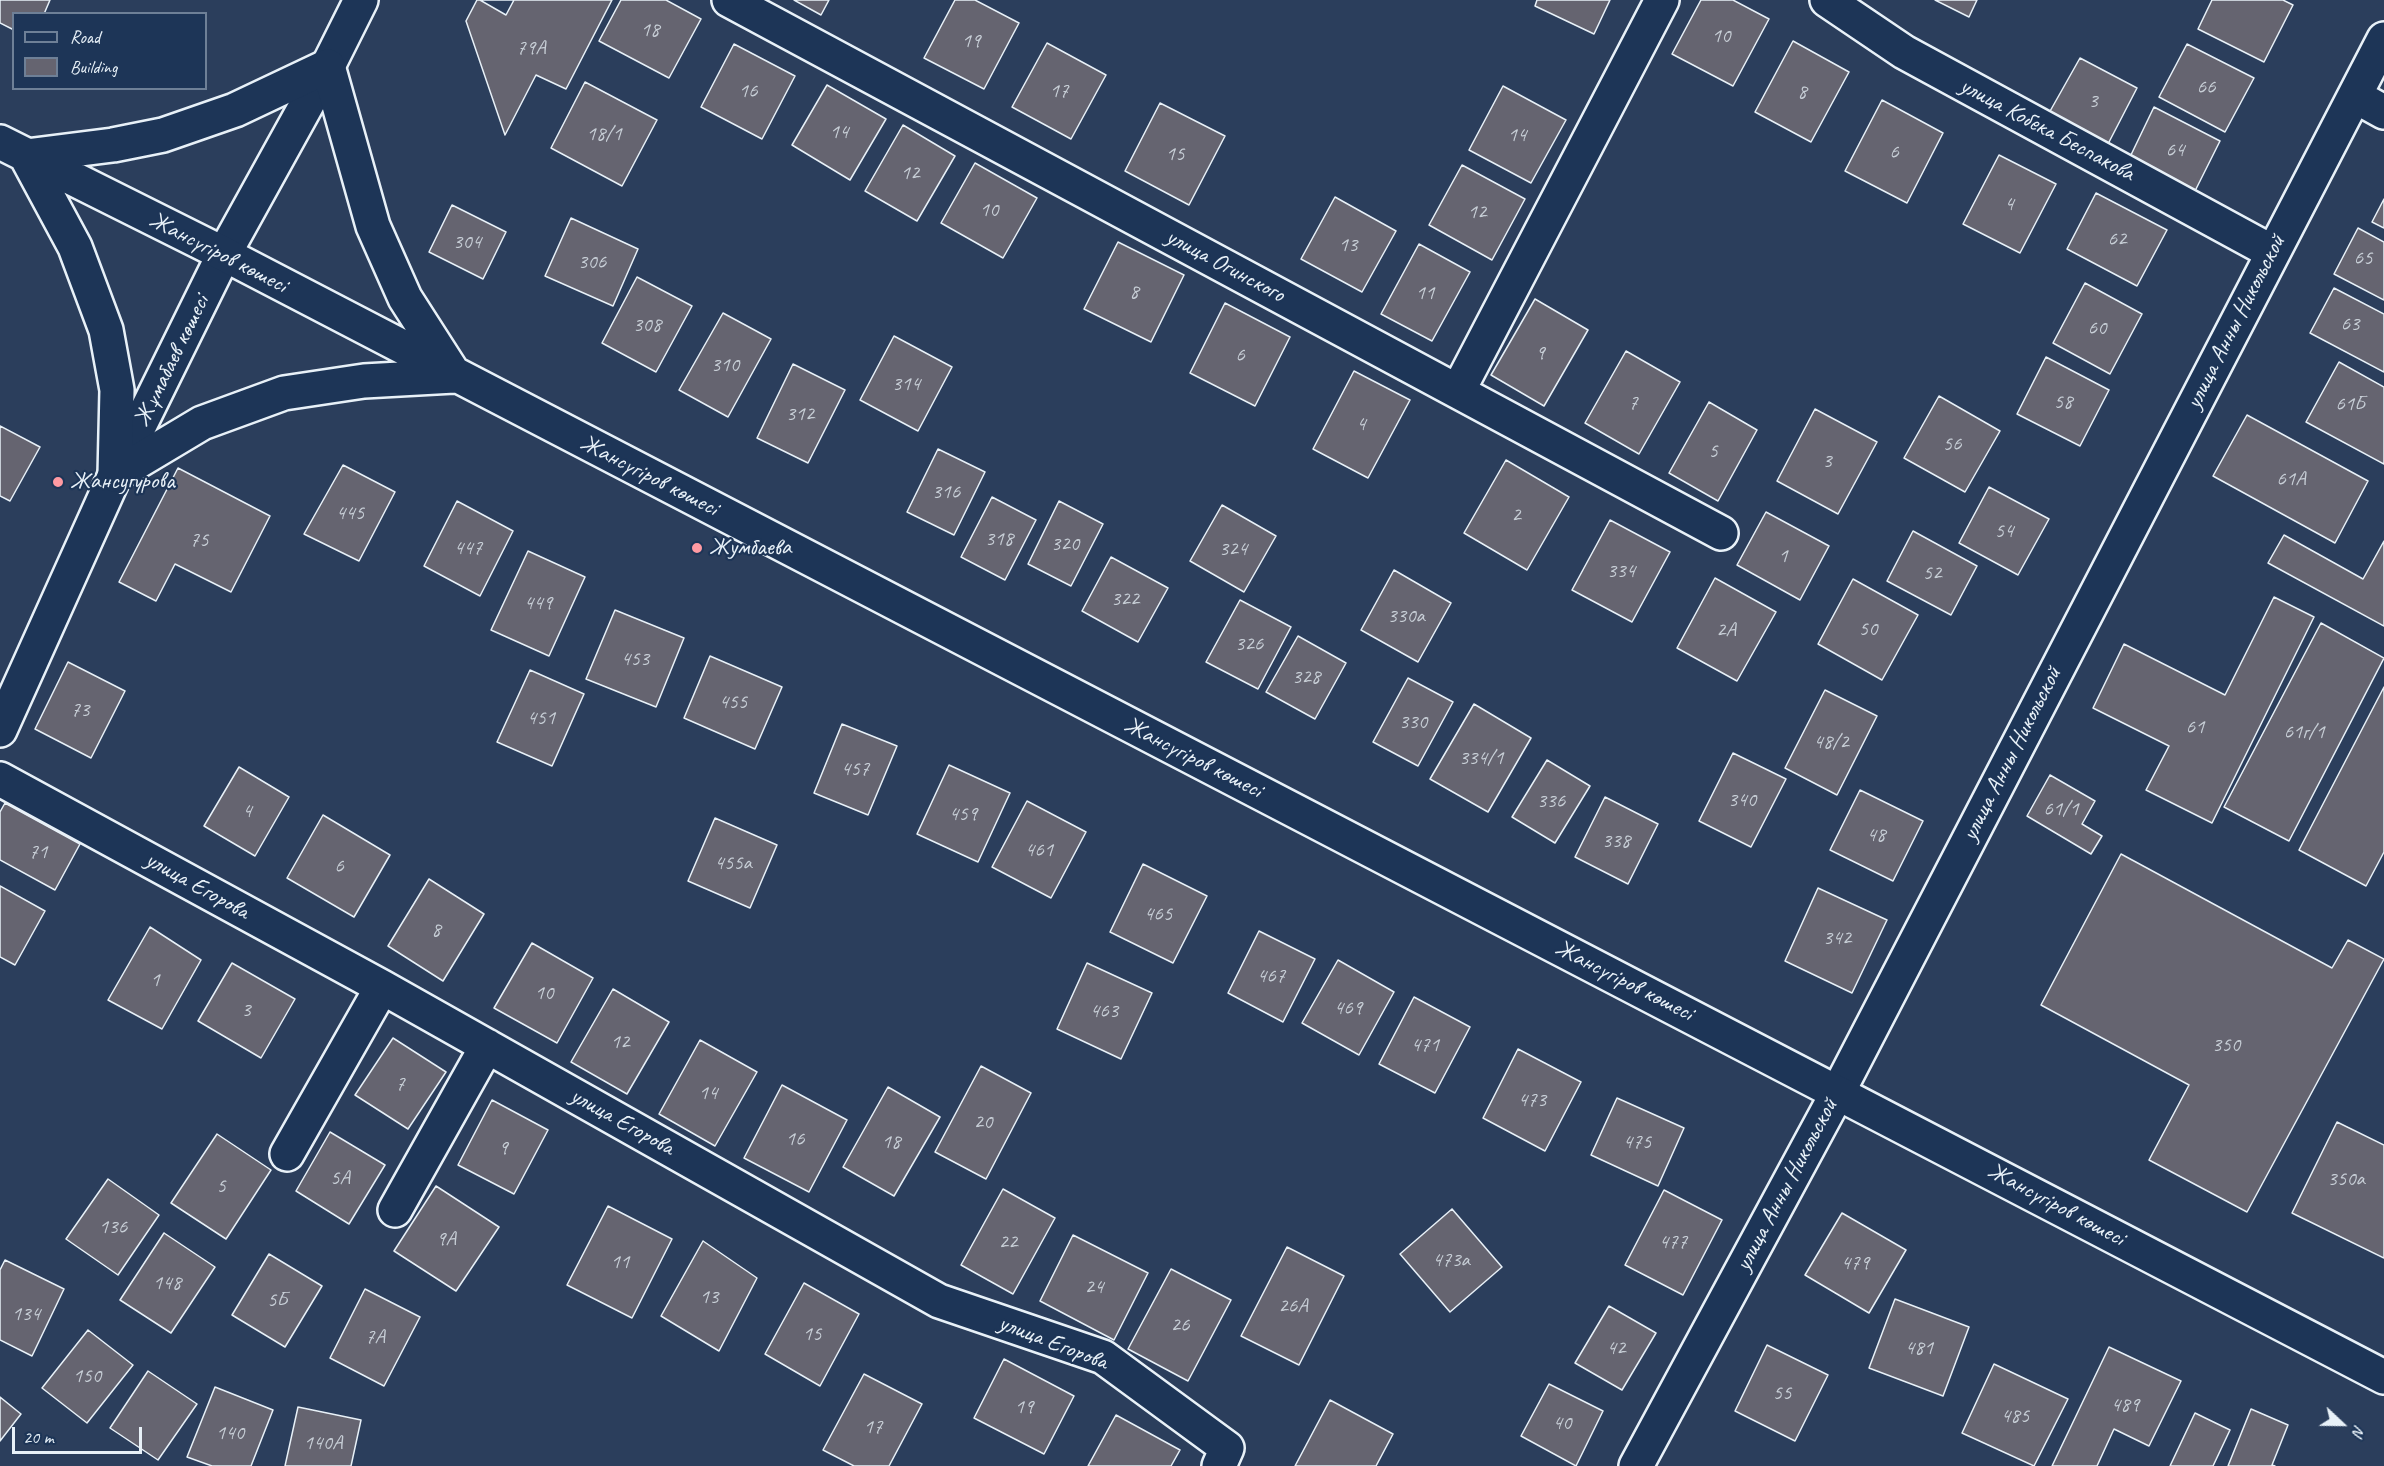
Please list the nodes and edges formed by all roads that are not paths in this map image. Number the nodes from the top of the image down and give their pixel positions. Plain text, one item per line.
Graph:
1 (361, 0) edge
2 (729, 0) edge
3 (1662, 0) edge
4 (1827, 0) edge
5 (2384, 39) edge
6 (328, 66) junction
7 (2355, 96) junction
8 (2384, 112) edge
9 (13, 149) edge
10 (2272, 252) junction
11 (224, 254) junction
12 (456, 376) junction
13 (1458, 391) junction
14 (115, 475) junction
15 (1721, 533) dead end
16 (0, 730) edge
17 (0, 779) edge
18 (382, 987) junction
19 (487, 1046) junction
20 (1838, 1092) junction
21 (287, 1154) dead end
22 (395, 1210) dead end
23 (2384, 1377) edge
24 (1219, 1466) edge
25 (1636, 1466) edge

1 - 6 street, Жұмабаев көшесі
2 - 13 street, улица Огинского
3 - 13 street
4 - 10 street, улица Кобека Беспакова
5 - 7 street, улица Анны Никольской
6 - 9 street
6 - 11 street, Жұмабаев көшесі
6 - 12 street
7 - 8 street
7 - 10 street, улица Анны Никольской
9 - 11 street, Жансүгіров көшесі
9 - 14 street
10 - 20 street, улица Анны Никольской
11 - 12 street, Жансүгіров көшесі
11 - 14 street, Жұмабаев көшесі
12 - 14 street
12 - 20 street, Жансүгіров көшесі
13 - 15 street, улица Огинского
14 - 16 street, Жұмабаев көшесі
17 - 18 street, улица Егорова
18 - 19 street, улица Егорова
18 - 21 street
19 - 22 street
19 - 24 street, улица Егорова
20 - 23 street, Жансүгіров көшесі
20 - 25 street, улица Анны Никольской

